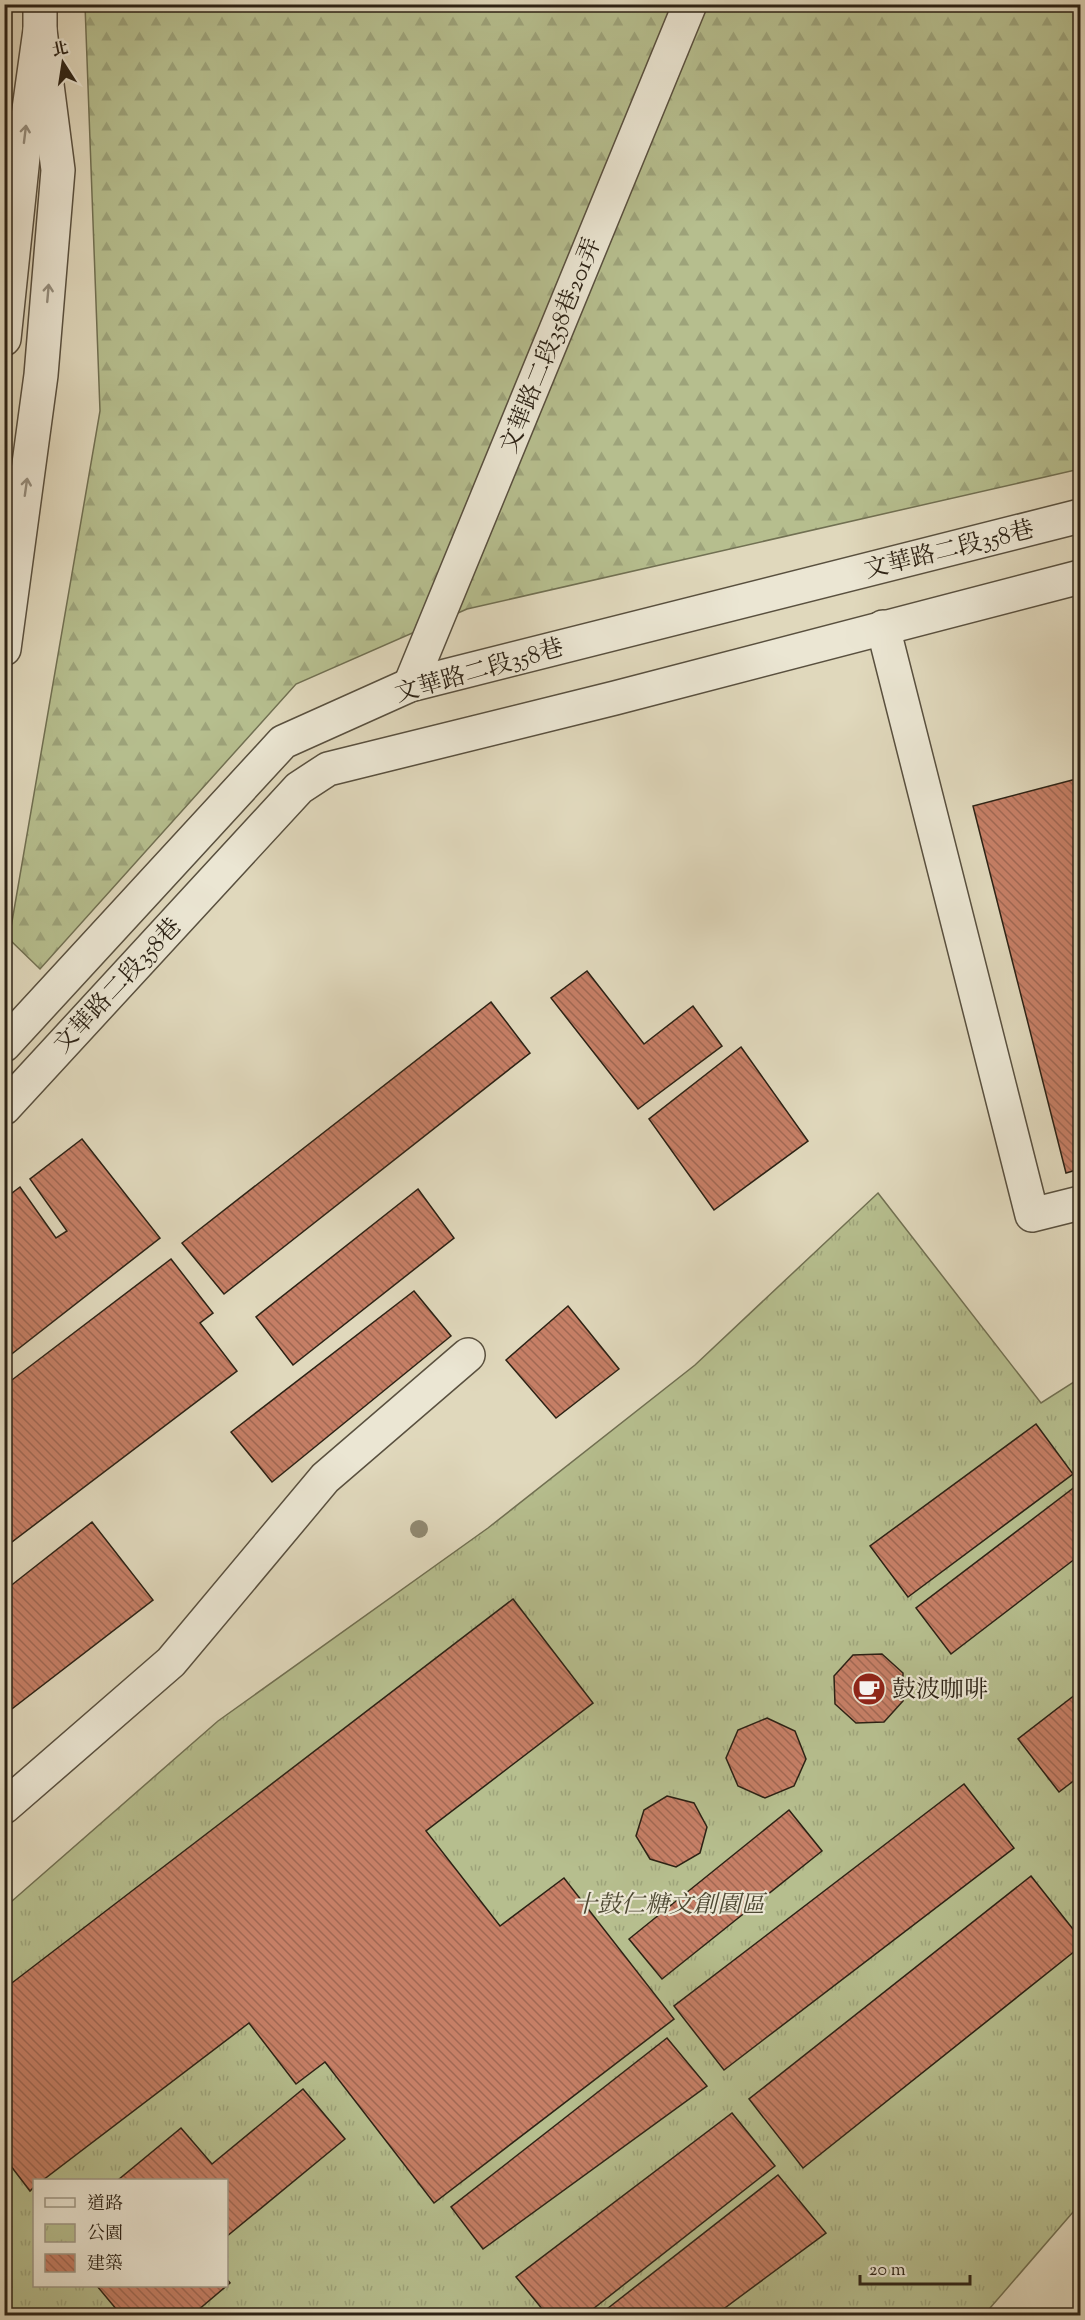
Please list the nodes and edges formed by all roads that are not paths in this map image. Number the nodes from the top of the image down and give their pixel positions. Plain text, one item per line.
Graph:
1 (690, 4) edge
2 (40, 17) edge
3 (4, 339) edge
4 (1080, 516) edge
5 (1080, 577) edge
6 (883, 627) junction
7 (4, 649) edge
8 (410, 685) junction
9 (4, 1046) edge
10 (4, 1108) edge
11 (1080, 1203) edge
12 (468, 1356) dead end
13 (4, 1807) edge

1 - 8 street, 文華路二段358巷201弄
3 -> 2 street
7 -> 2 street
4 - 8 street, 文華路二段358巷
5 - 6 street, 文華路二段358巷
6 - 10 street, 文華路二段358巷
6 - 11 street
8 - 9 street, 文華路二段358巷
12 - 13 street

